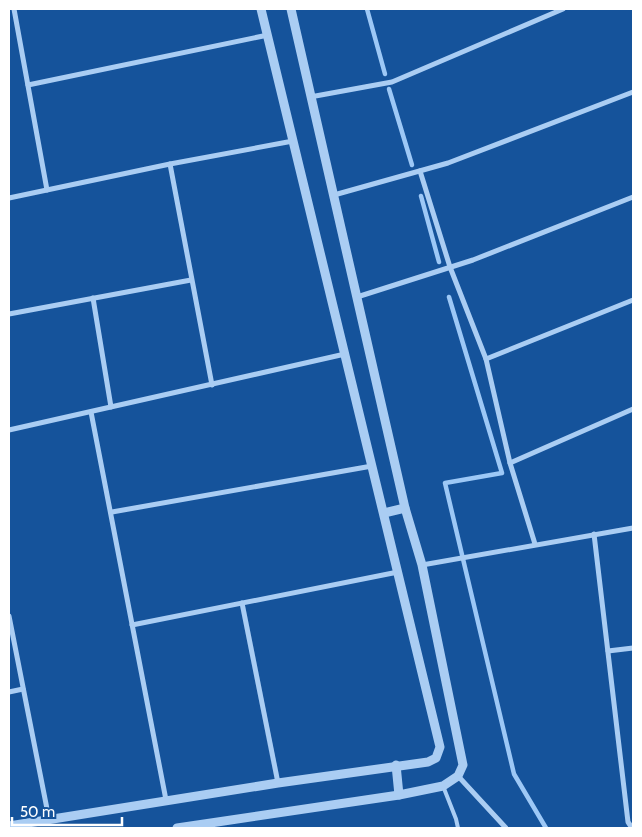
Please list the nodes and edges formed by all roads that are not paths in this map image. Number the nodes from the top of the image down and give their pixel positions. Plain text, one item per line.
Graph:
1 (14, 9) edge
2 (261, 9) edge
3 (291, 9) edge
4 (562, 9) edge
5 (268, 35) junction
6 (28, 85) junction
7 (633, 92) edge
8 (310, 97) junction
9 (293, 141) junction
10 (170, 164) junction
11 (420, 171) junction
12 (47, 190) junction
13 (334, 195) junction
14 (633, 197) edge
15 (9, 198) edge
16 (450, 267) junction
17 (191, 280) junction
18 (357, 297) junction
19 (93, 298) junction
20 (633, 300) edge
21 (9, 314) edge
22 (345, 354) junction
23 (486, 359) junction
24 (212, 384) junction
25 (111, 407) junction
26 (633, 409) edge
27 (91, 412) junction
28 (9, 430) edge
29 (510, 462) junction
30 (372, 466) junction
31 (406, 508) junction
32 (112, 512) junction
33 (384, 513) junction
34 (633, 528) edge
35 (594, 534) junction
36 (535, 544) junction
37 (422, 565) junction
38 (398, 572) junction
39 (242, 603) junction
40 (9, 616) edge
41 (132, 625) junction
42 (633, 648) edge
43 (608, 651) junction
44 (23, 689) junction
45 (9, 692) edge
46 (396, 765) junction
47 (458, 776) junction
48 (278, 783) junction
49 (443, 786) junction
50 (399, 795) junction
51 (166, 800) junction
52 (49, 819) junction
53 (9, 826) edge
54 (207, 826) edge
55 (178, 828) edge
56 (458, 828) edge
57 (506, 828) edge
58 (632, 828) edge

1 - 6 street
2 - 5 street
3 - 8 street
4 - 8 street
5 - 6 street
5 - 9 street
6 - 12 street
7 - 11 street
8 - 13 street
9 - 10 street
9 - 22 street
10 - 12 street
10 - 17 street
11 - 13 street
11 - 16 street
12 - 15 street
13 - 18 street
14 - 16 street
16 - 18 street
16 - 23 street
17 - 19 street
17 - 24 street
18 - 31 street
19 - 21 street
19 - 25 street
20 - 23 street
22 - 24 street
22 - 30 street
23 - 29 street
24 - 25 street
25 - 27 street
26 - 29 street
27 - 28 street
27 - 32 street
29 - 36 street
30 - 32 street
30 - 33 street
31 - 33 street
31 - 37 street
32 - 41 street
33 - 38 street
34 - 35 street
35 - 36 street
35 - 43 street
36 - 37 street
37 - 47 street
38 - 39 street
38 - 46 street
39 - 41 street
39 - 48 street
40 - 44 street
41 - 51 street
42 - 43 street
43 - 58 street
44 - 45 street
44 - 52 street
46 - 48 street
46 - 50 street
47 - 49 street
47 - 57 street
48 - 51 street
49 - 50 street
49 - 56 lane
50 - 54 street
51 - 52 street
52 - 53 street
54 - 55 street

